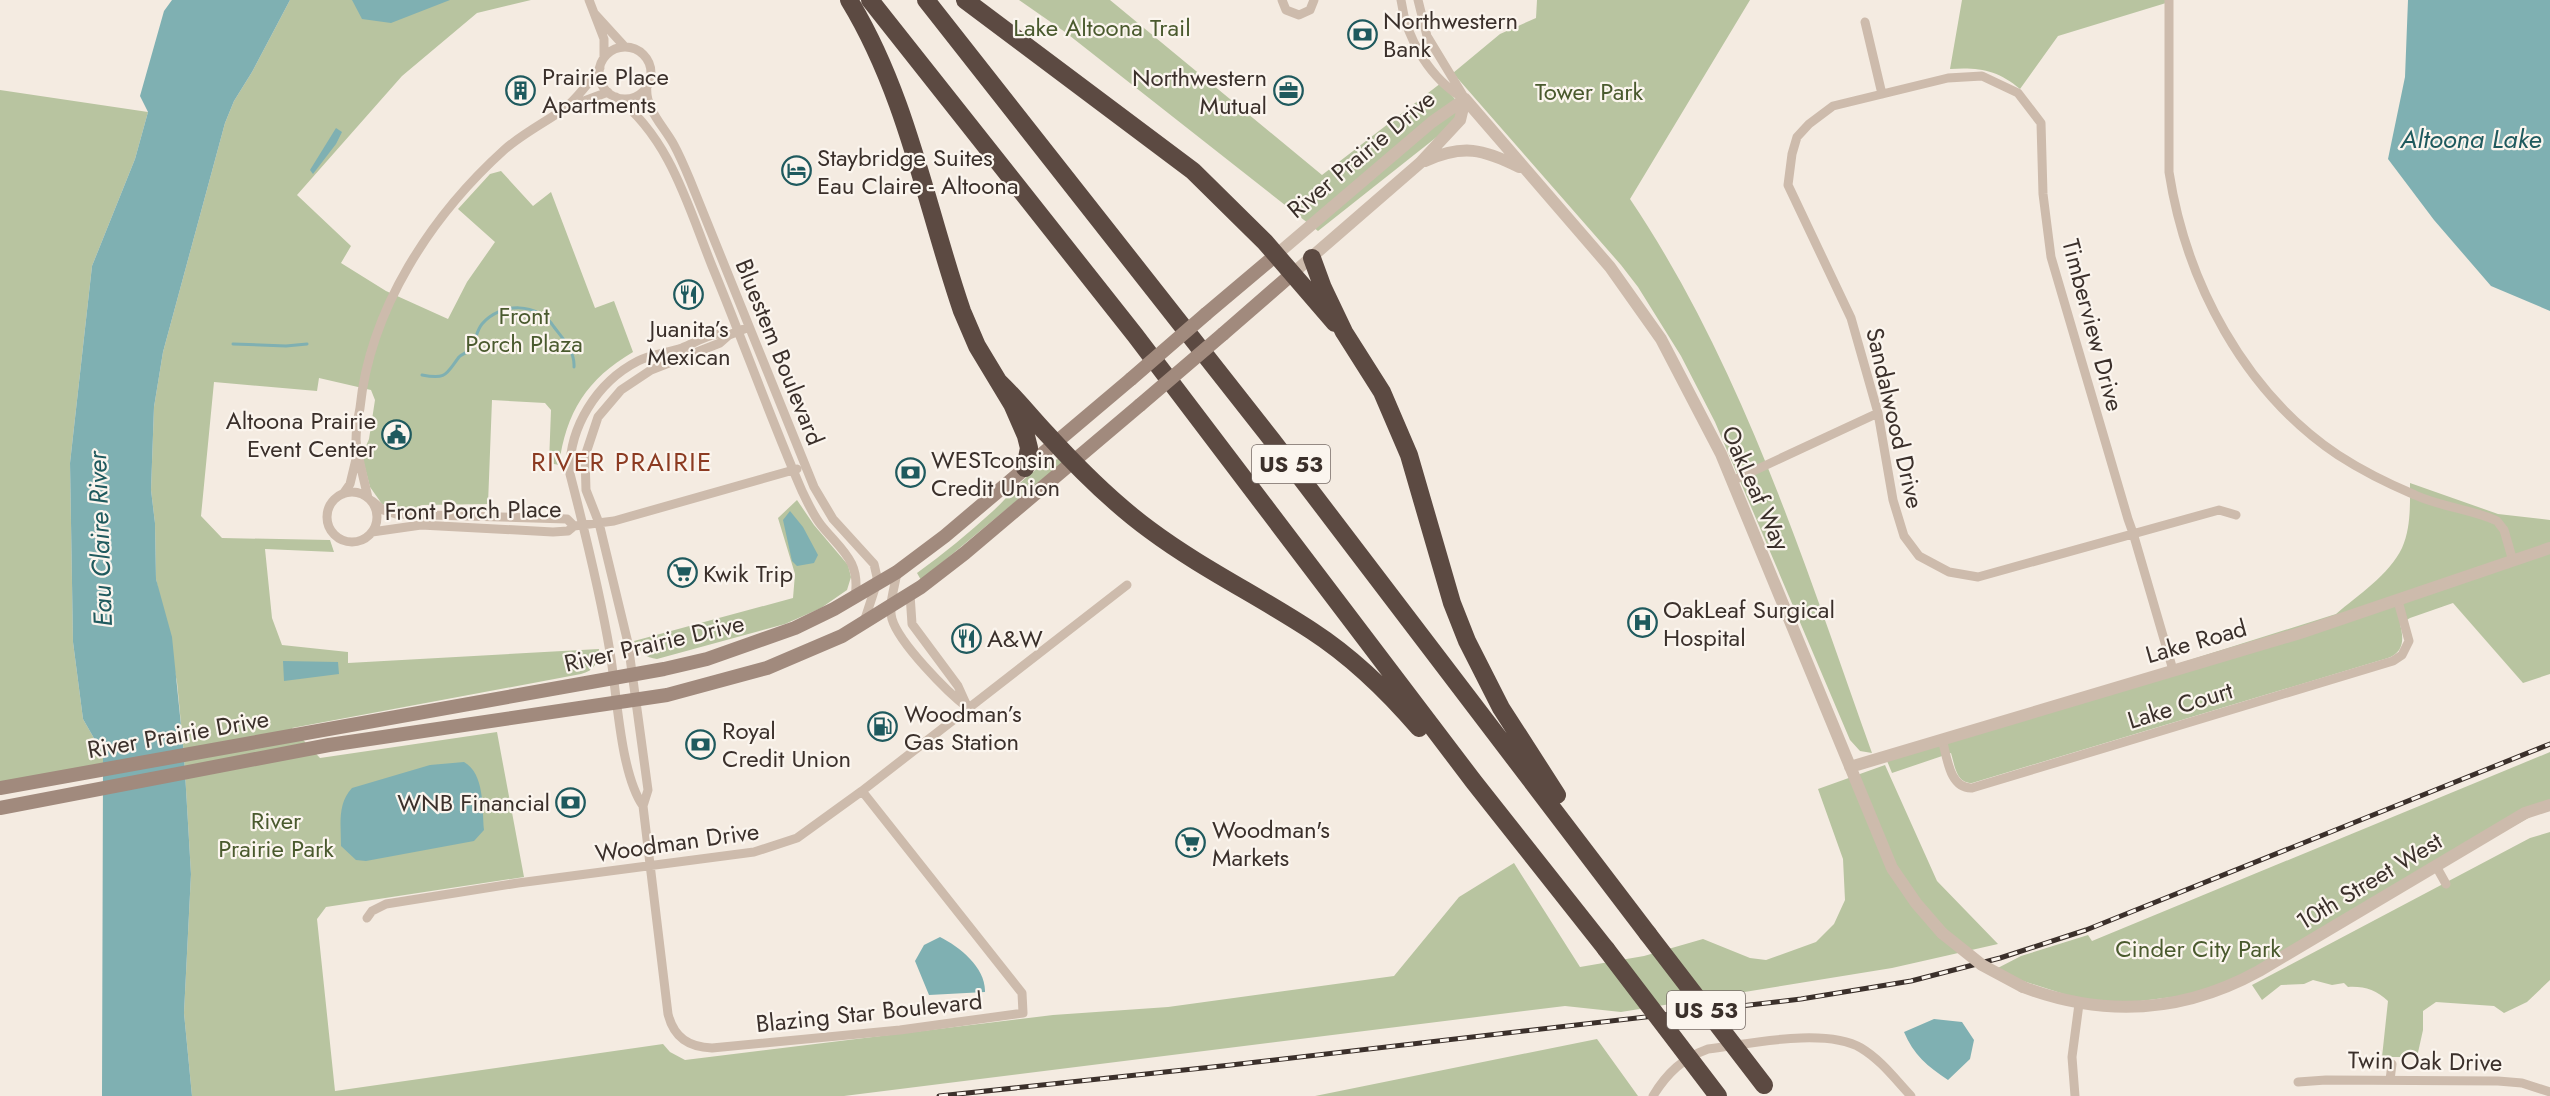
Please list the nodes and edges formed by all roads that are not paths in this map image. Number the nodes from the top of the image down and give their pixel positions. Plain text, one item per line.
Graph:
1 (588, 0) edge
2 (849, 0) edge
3 (870, 0) edge
4 (926, 0) edge
5 (965, 0) edge
6 (1282, 0) edge
7 (1314, 0) edge
8 (1401, 0) edge
9 (1418, 0) edge
10 (2169, 0) edge
11 (593, 12) junction
12 (1865, 22) dead end
13 (625, 47) junction
14 (604, 57) junction
15 (600, 68) junction
16 (647, 86) junction
17 (612, 94) junction
18 (1882, 94) junction
19 (1465, 99) junction
20 (565, 108) junction
21 (1420, 163) junction
22 (1525, 171) junction
23 (1276, 255) junction
24 (1312, 258) junction
25 (1292, 274) junction
26 (749, 327) junction
27 (1344, 332) junction
28 (734, 333) junction
29 (998, 381) junction
30 (1878, 413) junction
31 (1056, 444) junction
32 (358, 450) junction
33 (1074, 462) junction
34 (805, 468) junction
35 (1025, 468) junction
36 (793, 470) junction
37 (1732, 481) junction
38 (343, 494) junction
39 (370, 499) junction
40 (2236, 515) dead end
41 (599, 523) junction
42 (578, 525) junction
43 (372, 532) junction
44 (2133, 533) junction
45 (2550, 548) edge
46 (2513, 561) junction
47 (897, 572) junction
48 (876, 585) junction
49 (1127, 585) dead end
50 (910, 594) junction
51 (855, 597) junction
52 (2398, 601) junction
53 (891, 607) junction
54 (864, 624) junction
55 (2173, 670) junction
56 (633, 674) junction
57 (613, 678) junction
58 (637, 700) junction
59 (616, 703) junction
60 (968, 708) junction
61 (1942, 739) junction
62 (1850, 767) junction
63 (1474, 782) junction
64 (0, 788) edge
65 (862, 791) junction
66 (2550, 805) edge
67 (643, 806) junction
68 (0, 808) edge
69 (1595, 862) junction
70 (651, 865) junction
71 (2436, 866) junction
72 (2446, 884) dead end
73 (367, 918) dead end
74 (1942, 933) joint
75 (2079, 1004) junction
76 (2392, 1064) dead end
77 (2390, 1080) junction
78 (2298, 1082) dead end
79 (1768, 1091) edge
80 (2550, 1092) edge
81 (1653, 1096) edge
82 (1718, 1096) edge
83 (1911, 1096) edge
84 (2074, 1096) edge

1 - 11 street
2 - 29 highway
3 - 63 highway, US 53
4 - 69 highway, US 53
5 - 23 highway
6 - 7 street
8 - 19 street
9 - 19 street
10 - 46 street
11 - 13 street, Bluestem Boulevard
11 - 14 street
12 - 18 street
13 - 14 street
13 - 16 street, Bluestem Boulevard
14 - 15 street
15 - 17 street
15 - 20 street
16 - 17 street
16 - 26 street, Bluestem Boulevard
17 - 20 street
17 - 28 street, Bluestem Boulevard
18 - 30 street, Sandalwood Drive
18 - 44 street, Timberview Drive
19 - 21 street, River Prairie Drive
19 - 22 street, OakLeaf Way
19 - 23 street, River Prairie Drive
20 - 32 street
21 - 22 street
21 - 24 street, River Prairie Drive
22 - 37 street, OakLeaf Way
23 - 25 highway
23 - 31 main road, River Prairie Drive, bridge
24 - 25 street, River Prairie Drive
24 - 27 highway
25 - 27 highway
25 - 33 main road, River Prairie Drive, bridge
26 - 28 street, Blazing Star Boulevard
26 - 34 street, Bluestem Boulevard
27 - 69 highway
28 - 36 street, Bluestem Boulevard
28 - 41 street, Blazing Star Boulevard
28 - 42 street, Blazing Star Boulevard
29 - 31 highway
29 - 35 highway
30 - 37 street
30 - 44 street, Sandalwood Drive
31 - 33 highway
31 - 35 main road, River Prairie Drive
32 - 38 street
32 - 39 street
33 - 50 main road, River Prairie Drive
33 - 63 highway
34 - 36 street, Front Porch Place
34 - 48 street, Bluestem Boulevard
35 - 47 main road, River Prairie Drive
36 - 41 street, Front Porch Place
36 - 51 street, Bluestem Boulevard
37 - 62 street, OakLeaf Way
38 - 39 street, Front Porch Place
38 - 43 street, Front Porch Place
39 - 42 street, Front Porch Place
39 - 43 street, Front Porch Place
40 - 44 street, Sandalwood Drive
41 - 42 street, Front Porch Place
41 - 56 street, Blazing Star Boulevard
42 - 43 street, Front Porch Place
42 - 57 street, Blazing Star Boulevard
44 - 55 street, Timberview Drive
45 - 46 street, Lake Road
46 - 52 street, Lake Road
47 - 48 main road, River Prairie Drive
47 - 53 street
48 - 51 main road, River Prairie Drive
48 - 54 street
49 - 60 street, Woodman Drive
50 - 53 main road, River Prairie Drive
50 - 60 street
51 - 56 main road, River Prairie Drive
52 - 55 street, Lake Road
52 - 61 street, Lake Court
53 - 54 main road, River Prairie Drive
53 - 60 street
54 - 58 main road, River Prairie Drive
55 - 61 street, Lake Road
56 - 57 main road, River Prairie Drive
56 - 58 street, Blazing Star Boulevard
57 - 59 street, Blazing Star Boulevard
57 - 64 main road, River Prairie Drive
58 - 59 main road, River Prairie Drive
58 - 67 street, Blazing Star Boulevard
59 - 67 street, Blazing Star Boulevard
59 - 68 main road, River Prairie Drive
60 - 65 street, Woodman Drive
61 - 62 street, Lake Road
62 - 74 street, OakLeaf Way
63 - 82 highway, US 53, bridge
65 - 70 street, Woodman Drive
65 - 70 street, Blazing Star Boulevard
66 - 71 street, 10th Street West
67 - 70 street, Blazing Star Boulevard
69 - 79 highway, US 53, bridge
70 - 73 street, Woodman Drive
71 - 72 street
71 - 75 street, 10th Street West
74 - 75 street, 10th Street West, bridge
75 - 84 street
76 - 77 street
77 - 78 street, Twin Oak Drive
77 - 80 street, Twin Oak Drive
81 - 83 street

